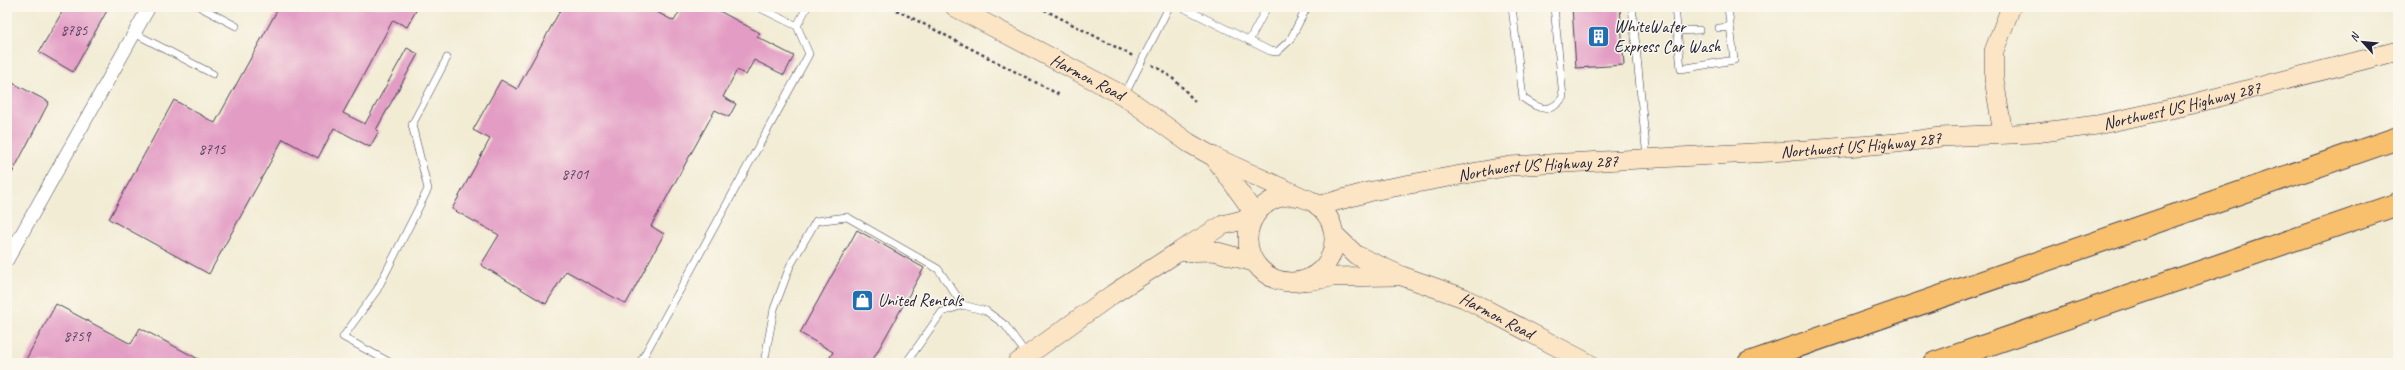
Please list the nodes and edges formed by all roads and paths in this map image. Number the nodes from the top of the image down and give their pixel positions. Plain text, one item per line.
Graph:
1 (148, 7) edge
2 (200, 7) edge
3 (758, 7) edge
4 (807, 7) edge
5 (891, 7) edge
6 (1038, 7) edge
7 (1168, 7) edge
8 (1182, 7) edge
9 (1267, 7) edge
10 (1307, 7) edge
11 (1512, 7) edge
12 (1554, 7) edge
13 (1632, 7) edge
14 (1675, 7) edge
15 (1728, 7) edge
16 (2011, 7) edge
17 (959, 8) edge
18 (1197, 10) edge
19 (236, 26) dead end
20 (797, 26) junction
21 (1730, 27) junction
22 (1719, 28) dead end
23 (1700, 30) dead end
24 (1678, 31) junction
25 (134, 33) junction
26 (1250, 41) junction
27 (2398, 51) edge
28 (447, 58) dead end
29 (1142, 60) junction
30 (213, 74) dead end
31 (1060, 95) dead end
32 (1124, 96) junction
33 (1195, 102) dead end
34 (2004, 134) junction
35 (2398, 138) edge
36 (1214, 157) junction
37 (1648, 159) junction
38 (1312, 202) junction
39 (2398, 204) edge
40 (1254, 216) junction
41 (1334, 234) junction
42 (1178, 252) junction
43 (7, 260) edge
44 (1254, 262) junction
45 (1402, 276) junction
46 (1293, 282) junction
47 (963, 305) junction
48 (1022, 359) edge
49 (391, 363) edge
50 (640, 363) edge
51 (764, 363) edge
52 (906, 363) edge
53 (1588, 363) edge
54 (1748, 363) edge
55 (1935, 363) edge

1 - 25 street
2 - 19 lane
3 - 20 lane
4 - 20 lane
5 - 31 path
6 - 29 path
7 - 29 lane
8 - 18 lane
9 - 26 lane
10 - 26 lane
11 - 12 lane
13 - 37 lane
14 - 24 lane
15 - 21 lane
16 - 34 main road
17 - 32 main road, Harmon Road
18 - 26 lane
20 - 50 lane
21 - 22 lane
21 - 24 lane
23 - 24 lane
25 - 30 lane
25 - 43 street
27 - 34 main road, Northwest US Highway 287
28 - 49 lane
29 - 32 lane
29 - 33 path
32 - 36 main road, Harmon Road
34 - 37 main road, Northwest US Highway 287
35 - 54 highway
36 - 38 main road, Harmon Road
36 - 40 main road, Harmon Road
37 - 38 main road, Northwest US Highway 287
38 - 40 main road
38 - 41 main road
39 - 55 highway
40 - 42 main road
40 - 44 main road
41 - 45 main road, Harmon Road
41 - 46 main road
42 - 44 main road
42 - 48 main road
44 - 46 main road
45 - 46 main road, Harmon Road
45 - 53 main road, Harmon Road
47 - 48 lane
47 - 51 lane
47 - 52 lane

